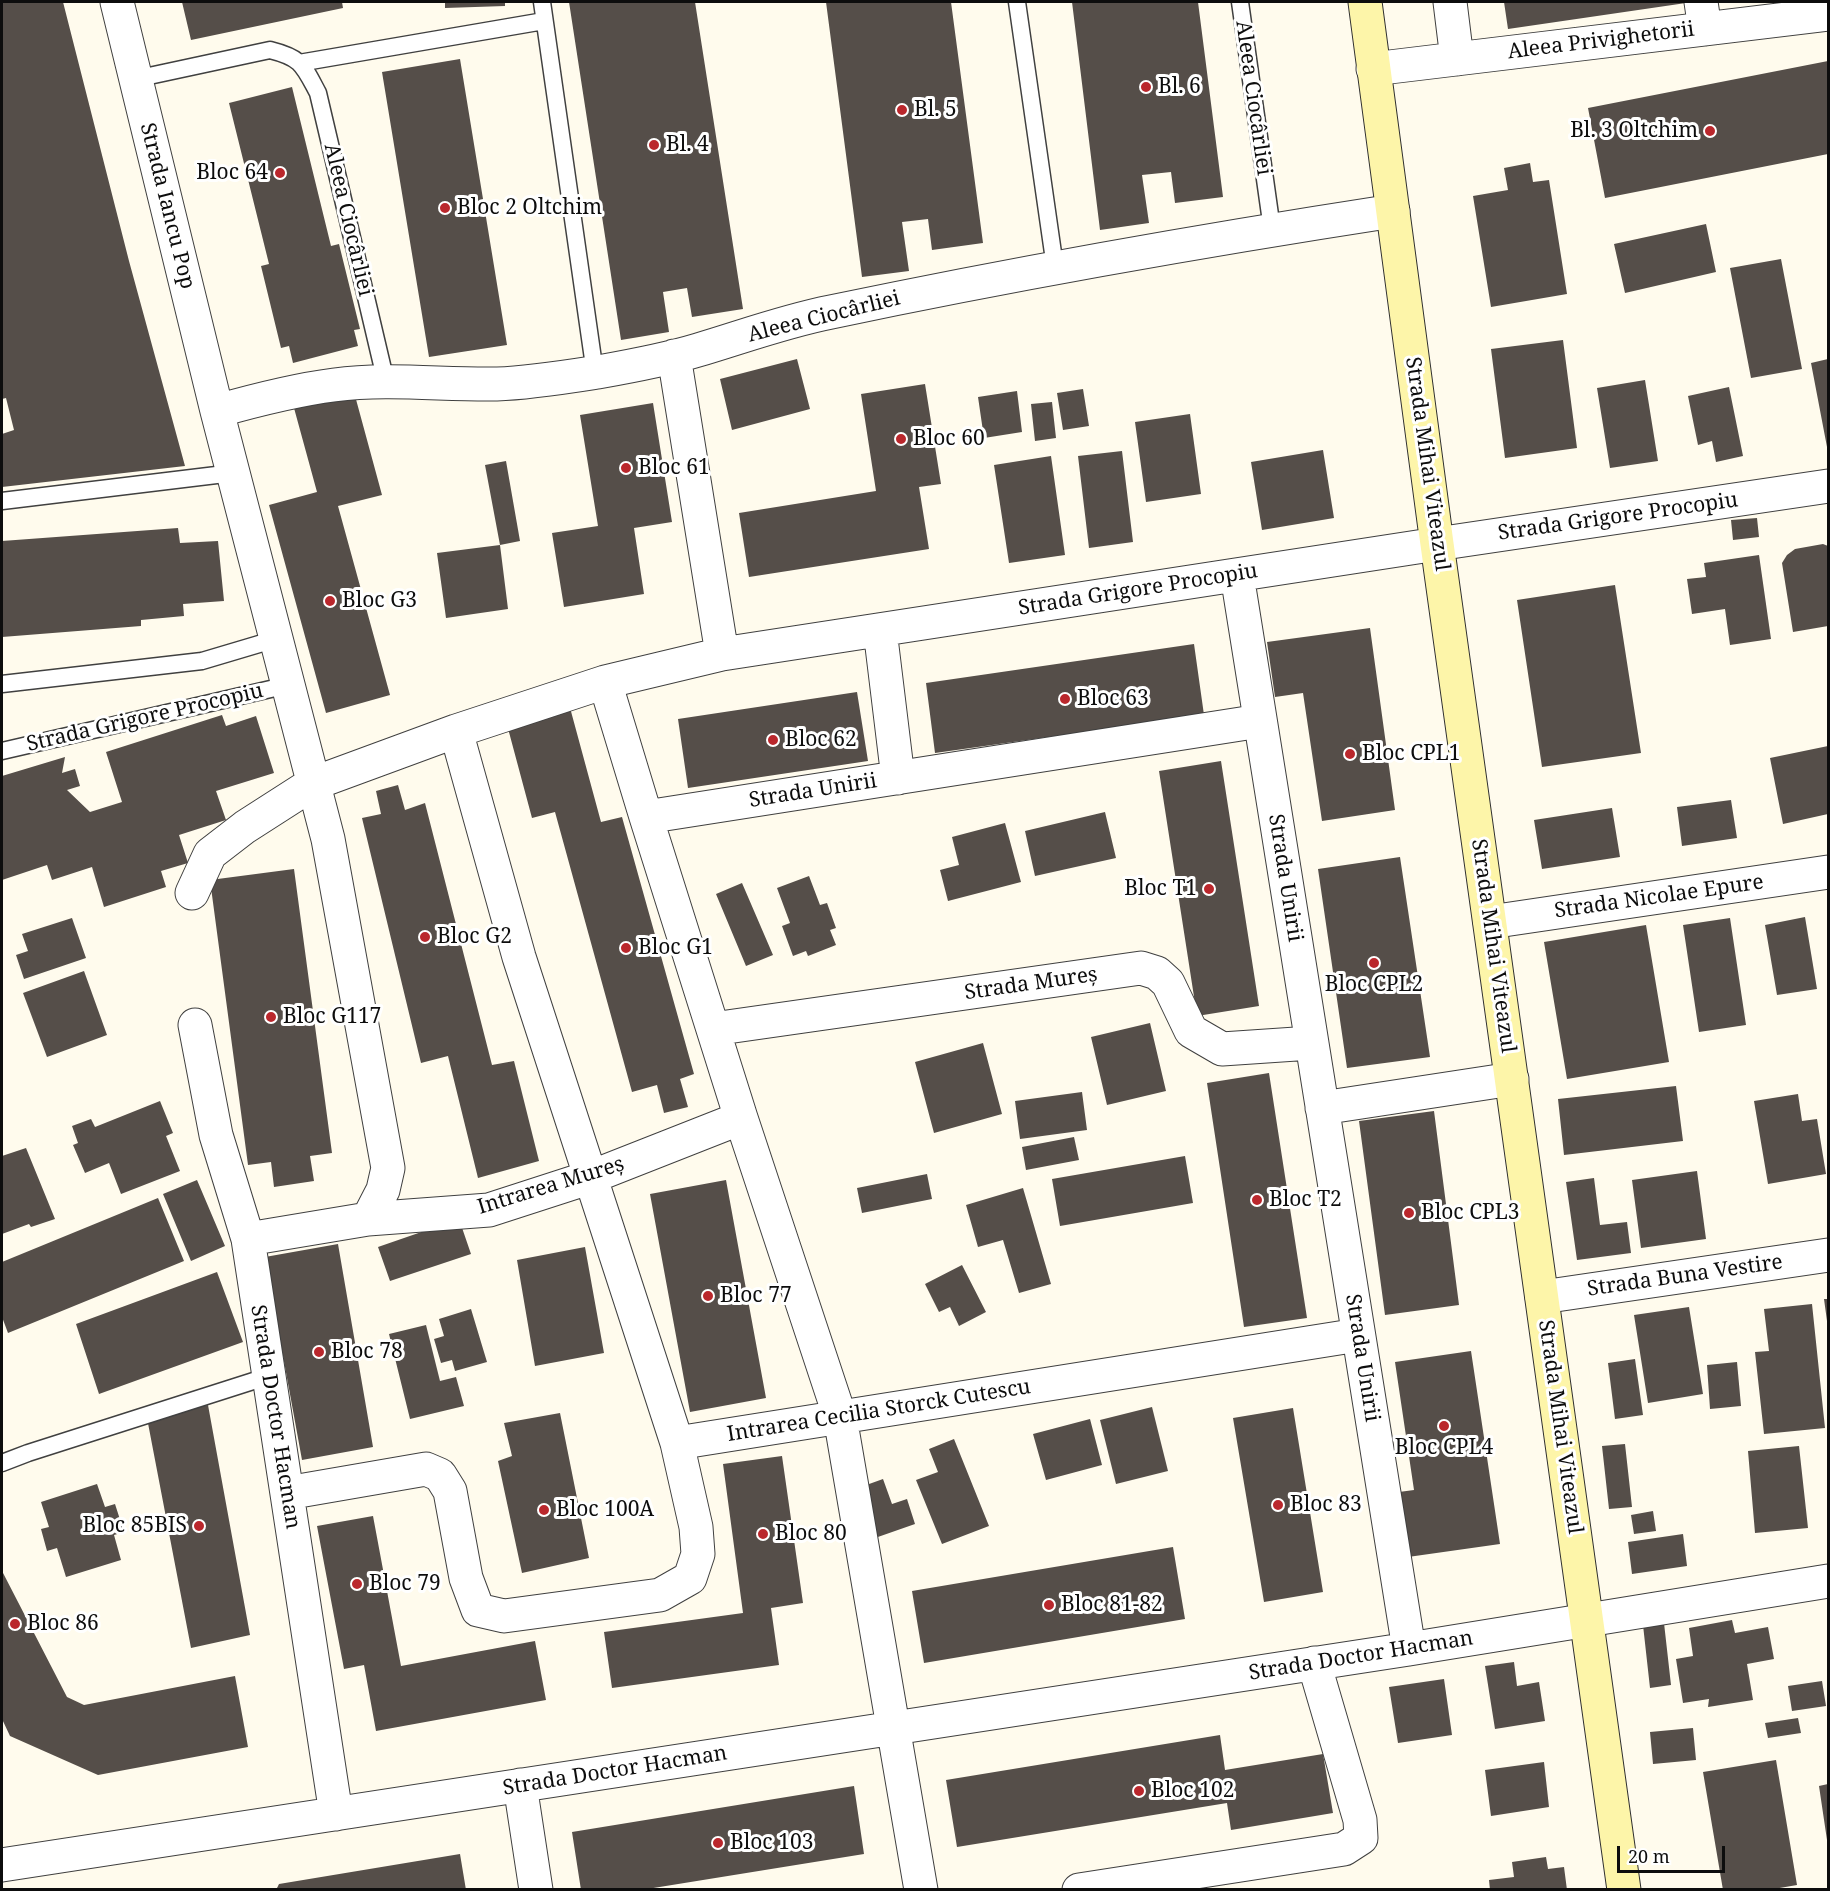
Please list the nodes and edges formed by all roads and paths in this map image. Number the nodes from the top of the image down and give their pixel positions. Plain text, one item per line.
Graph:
1 (117, 2) edge
2 (542, 2) edge
3 (1017, 2) edge
4 (1240, 2) edge
5 (1365, 2) edge
6 (1450, 2) edge
7 (1828, 14) edge
8 (1703, 15) edge
9 (544, 21) junction
10 (1456, 59) junction
11 (299, 63) junction
12 (1373, 69) junction
13 (135, 79) junction
14 (1393, 211) junction
15 (1272, 229) junction
16 (1055, 267) junction
17 (674, 356) junction
18 (595, 373) junction
19 (386, 382) junction
20 (217, 411) junction
21 (233, 473) junction
22 (1828, 486) edge
23 (2, 501) edge
24 (1437, 544) junction
25 (1236, 574) junction
26 (880, 630) junction
27 (276, 639) junction
28 (722, 654) junction
29 (605, 682) junction
30 (2, 684) edge
31 (288, 686) junction
32 (1260, 721) junction
33 (456, 731) junction
34 (2, 751) edge
35 (897, 778) junction
36 (312, 784) junction
37 (646, 818) junction
38 (1828, 872) edge
39 (192, 892) dead end
40 (1490, 922) junction
41 (195, 1025) dead end
42 (713, 1029) junction
43 (1311, 1043) junction
44 (1512, 1079) junction
45 (1322, 1108) junction
46 (741, 1118) junction
47 (591, 1177) junction
48 (368, 1220) junction
49 (248, 1239) junction
50 (1828, 1255) edge
51 (1542, 1297) junction
52 (1358, 1335) junction
53 (269, 1376) junction
54 (840, 1418) junction
55 (677, 1443) junction
56 (2, 1463) edge
57 (287, 1493) junction
58 (1828, 1581) edge
59 (1587, 1622) junction
60 (1409, 1649) junction
61 (1314, 1663) junction
62 (893, 1728) junction
63 (520, 1785) junction
64 (336, 1814) junction
65 (2, 1865) edge
66 (536, 1890) edge
67 (921, 1890) edge
68 (1079, 1890) edge
69 (1624, 1890) edge

1 - 13 street, Strada Iancu Pop
2 - 9 lane
3 - 16 lane
4 - 15 lane, Aleea Ciocârliei
5 - 12 street, Strada Mihai Viteazul
6 - 10 street
7 - 8 street, Aleea Privighetorii
8 - 10 street, Aleea Privighetorii
9 - 11 lane
9 - 18 lane
10 - 12 street, Aleea Privighetorii
11 - 13 lane
11 - 19 lane, Aleea Ciocârliei
12 - 14 street, Strada Mihai Viteazul
13 - 20 street, Strada Iancu Pop
14 - 15 street, Aleea Ciocârliei
14 - 24 street, Strada Mihai Viteazul
15 - 16 street, Aleea Ciocârliei
16 - 17 street, Aleea Ciocârliei
17 - 18 street, Aleea Ciocârliei
17 - 28 street
18 - 19 street, Aleea Ciocârliei
19 - 20 street, Aleea Ciocârliei
20 - 21 street, Strada Grigore Procopiu
21 - 23 lane
21 - 27 street, Strada Grigore Procopiu
22 - 24 street, Strada Grigore Procopiu
24 - 25 street, Strada Grigore Procopiu
24 - 40 street, Strada Mihai Viteazul
25 - 26 street, Strada Grigore Procopiu
25 - 32 street
26 - 28 street, Strada Grigore Procopiu
26 - 35 street
27 - 30 lane
27 - 31 street, Strada Grigore Procopiu
28 - 29 street, Strada Grigore Procopiu
29 - 33 street, Strada Grigore Procopiu
29 - 37 street
31 - 34 lane, Strada Grigore Procopiu
31 - 36 street, Strada Grigore Procopiu
32 - 35 street, Strada Unirii
32 - 43 street, Strada Unirii
33 - 36 street, Strada Grigore Procopiu
33 - 47 street
35 - 37 street, Strada Unirii
36 - 39 street, Strada Grigore Procopiu
36 - 48 street, Strada Grigore Procopiu
37 - 42 street
38 - 40 street, Strada Nicolae Epure
40 - 44 street, Strada Mihai Viteazul
41 - 49 street, Strada Doctor Hacman
42 - 43 street, Strada Mureș
42 - 46 street
43 - 45 street, Strada Unirii
44 - 45 street
44 - 51 street, Strada Mihai Viteazul
45 - 52 street, Strada Unirii
46 - 47 street, Intrarea Mureș
46 - 54 street
47 - 48 street, Intrarea Mureș
47 - 55 street
48 - 49 street, Intrarea Mureș
49 - 53 street, Strada Doctor Hacman
50 - 51 street, Strada Buna Vestire
51 - 59 street, Strada Mihai Viteazul
52 - 54 street, Intrarea Cecilia Storck Cutescu
52 - 60 street, Strada Unirii
53 - 56 lane
53 - 57 street, Strada Doctor Hacman
54 - 55 street, Intrarea Cecilia Storck Cutescu
54 - 62 street
55 - 57 street
57 - 64 street, Strada Doctor Hacman
58 - 59 street, Strada Doctor Hacman
59 - 60 street, Strada Doctor Hacman
59 - 69 street, Strada Mihai Viteazul
60 - 61 street, Strada Doctor Hacman
61 - 62 street, Strada Doctor Hacman
61 - 68 street
62 - 63 street, Strada Doctor Hacman
62 - 67 street
63 - 64 street, Strada Doctor Hacman
63 - 66 street
64 - 65 street, Strada Doctor Hacman

